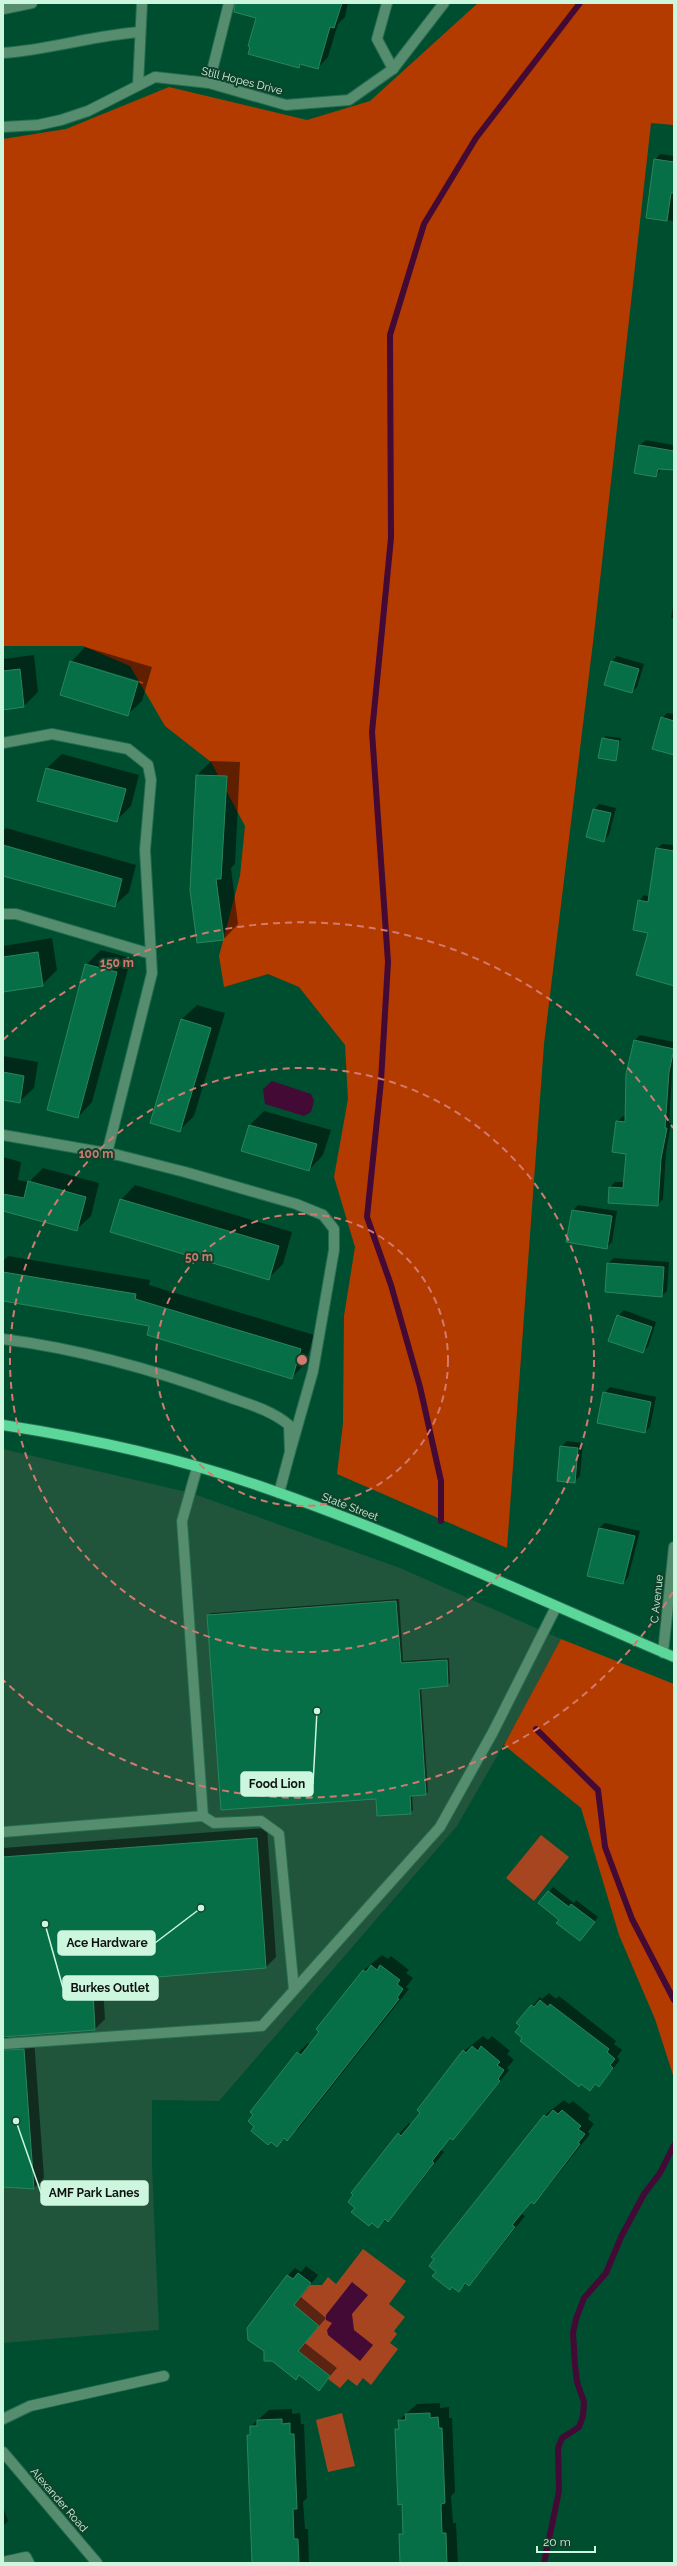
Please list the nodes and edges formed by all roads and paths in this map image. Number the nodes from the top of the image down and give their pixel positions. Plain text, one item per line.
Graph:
1 (32, 3) edge
2 (142, 3) edge
3 (229, 3) edge
4 (387, 3) edge
5 (444, 3) edge
6 (3, 9) edge
7 (140, 32) junction
8 (3, 53) edge
9 (393, 69) junction
10 (208, 83) junction
11 (138, 86) junction
12 (3, 127) edge
13 (3, 743) edge
14 (3, 914) edge
15 (151, 954) junction
16 (3, 1135) edge
17 (107, 1153) junction
18 (3, 1339) edge
19 (3, 1425) edge
20 (290, 1452) junction
21 (197, 1468) junction
22 (279, 1493) junction
23 (674, 1547) edge
24 (556, 1607) junction
25 (664, 1653) junction
26 (674, 1657) edge
27 (203, 1816) junction
28 (3, 1832) edge
29 (294, 1990) junction
30 (3, 2044) edge
31 (164, 2376) dead end
32 (3, 2419) edge
33 (3, 2452) edge
34 (3, 2562) edge
35 (29, 2563) edge
36 (97, 2563) edge

1 - 6 street
2 - 7 street
3 - 10 street
4 - 9 street
5 - 9 street, Still Hopes Drive
7 - 8 street
7 - 11 street
9 - 10 street, Still Hopes Drive
10 - 11 street, Still Hopes Drive
11 - 12 street, Still Hopes Drive
13 - 15 street
14 - 15 street
15 - 17 street
16 - 17 street
17 - 20 street
18 - 20 street
19 - 21 main road, State Street
20 - 22 street
21 - 22 main road, State Street
21 - 27 street
22 - 24 main road, State Street
23 - 25 street, C Avenue
24 - 25 main road, State Street
24 - 29 street
25 - 26 main road, State Street
27 - 28 street
27 - 29 street
29 - 30 street
31 - 32 street
33 - 36 street, Alexander Road
34 - 35 street

